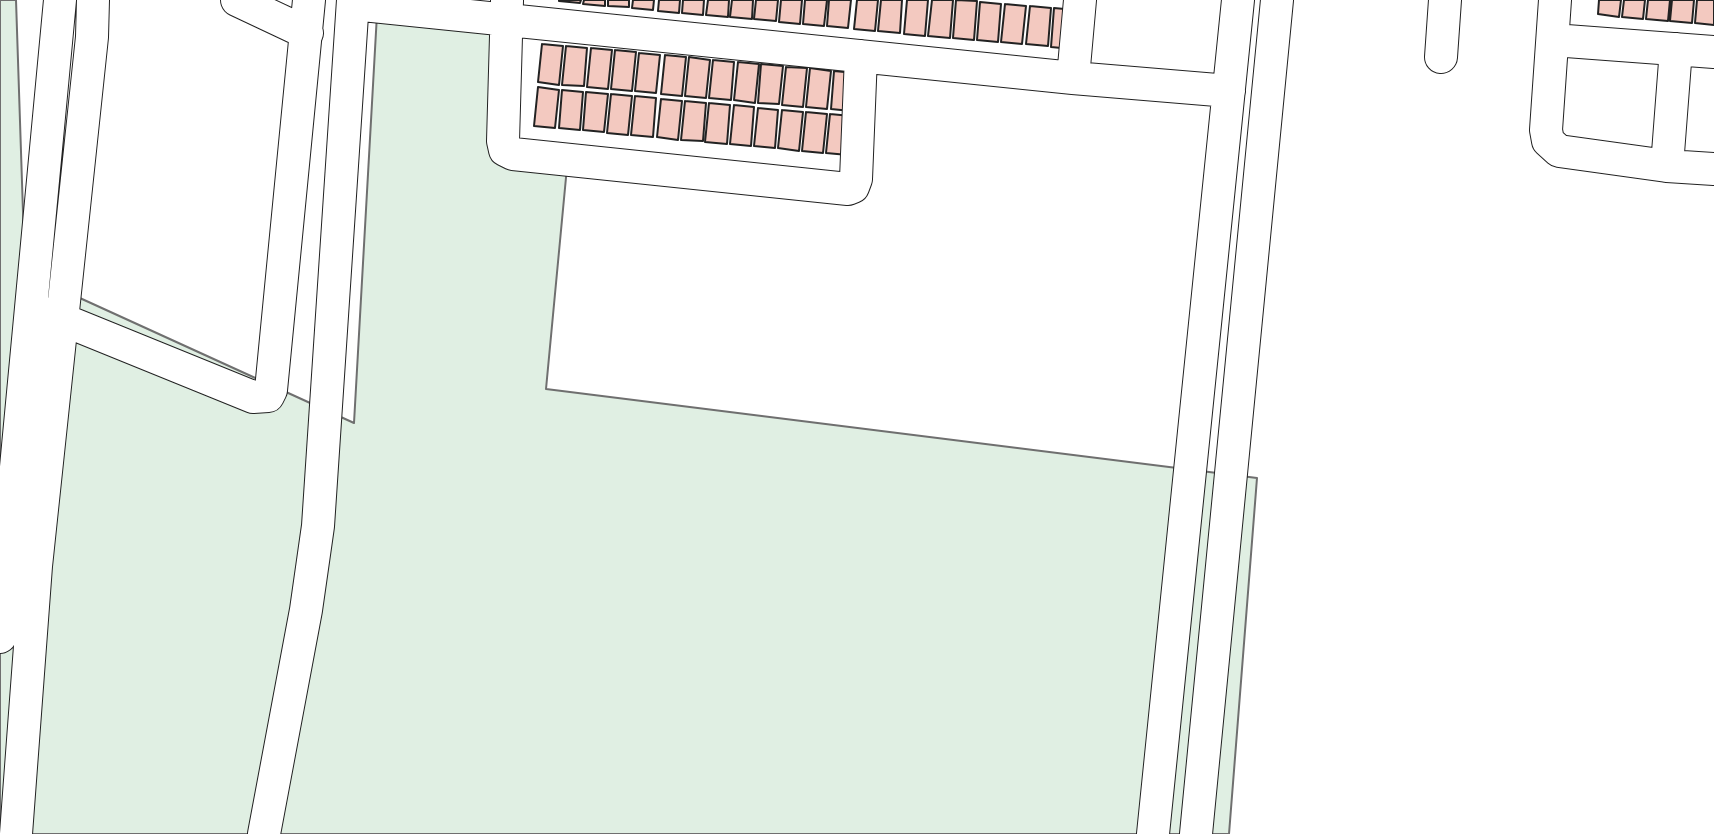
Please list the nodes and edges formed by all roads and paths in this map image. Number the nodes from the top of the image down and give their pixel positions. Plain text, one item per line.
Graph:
1 (60, 0) edge
2 (93, 0) edge
3 (237, 0) edge
4 (309, 0) edge
5 (1080, 0) edge
6 (1238, 0) edge
7 (1277, 0) edge
8 (1445, 0) edge
9 (1555, 0) edge
10 (353, 2) edge
11 (506, 10) edge
12 (307, 33) junction
13 (1553, 40) junction
14 (1676, 48) junction
15 (1714, 52) edge
16 (861, 56) junction
17 (1441, 57) dead end
18 (1073, 78) junction
19 (1229, 91) junction
20 (1667, 166) junction
21 (1714, 169) edge
22 (31, 309) junction
23 (61, 319) junction
24 (4, 551) edge
25 (36, 566) junction
26 (0, 637) edge
27 (16, 834) edge
28 (264, 834) edge
29 (1153, 834) edge
30 (1196, 834) edge

1 - 22 street
2 - 23 street
3 - 12 street
4 - 12 street
5 - 18 street
6 - 19 street
7 - 30 street
8 - 17 street
9 - 13 street
10 - 11 street
10 - 28 street
11 - 16 street
11 - 16 street
12 - 23 street
13 - 14 street
13 - 20 street
14 - 15 street
14 - 20 street
16 - 18 street
18 - 19 street
19 - 29 street
20 - 21 street
22 - 23 street
22 - 24 street
23 - 25 street
24 - 25 street
24 - 26 street
25 - 27 street

